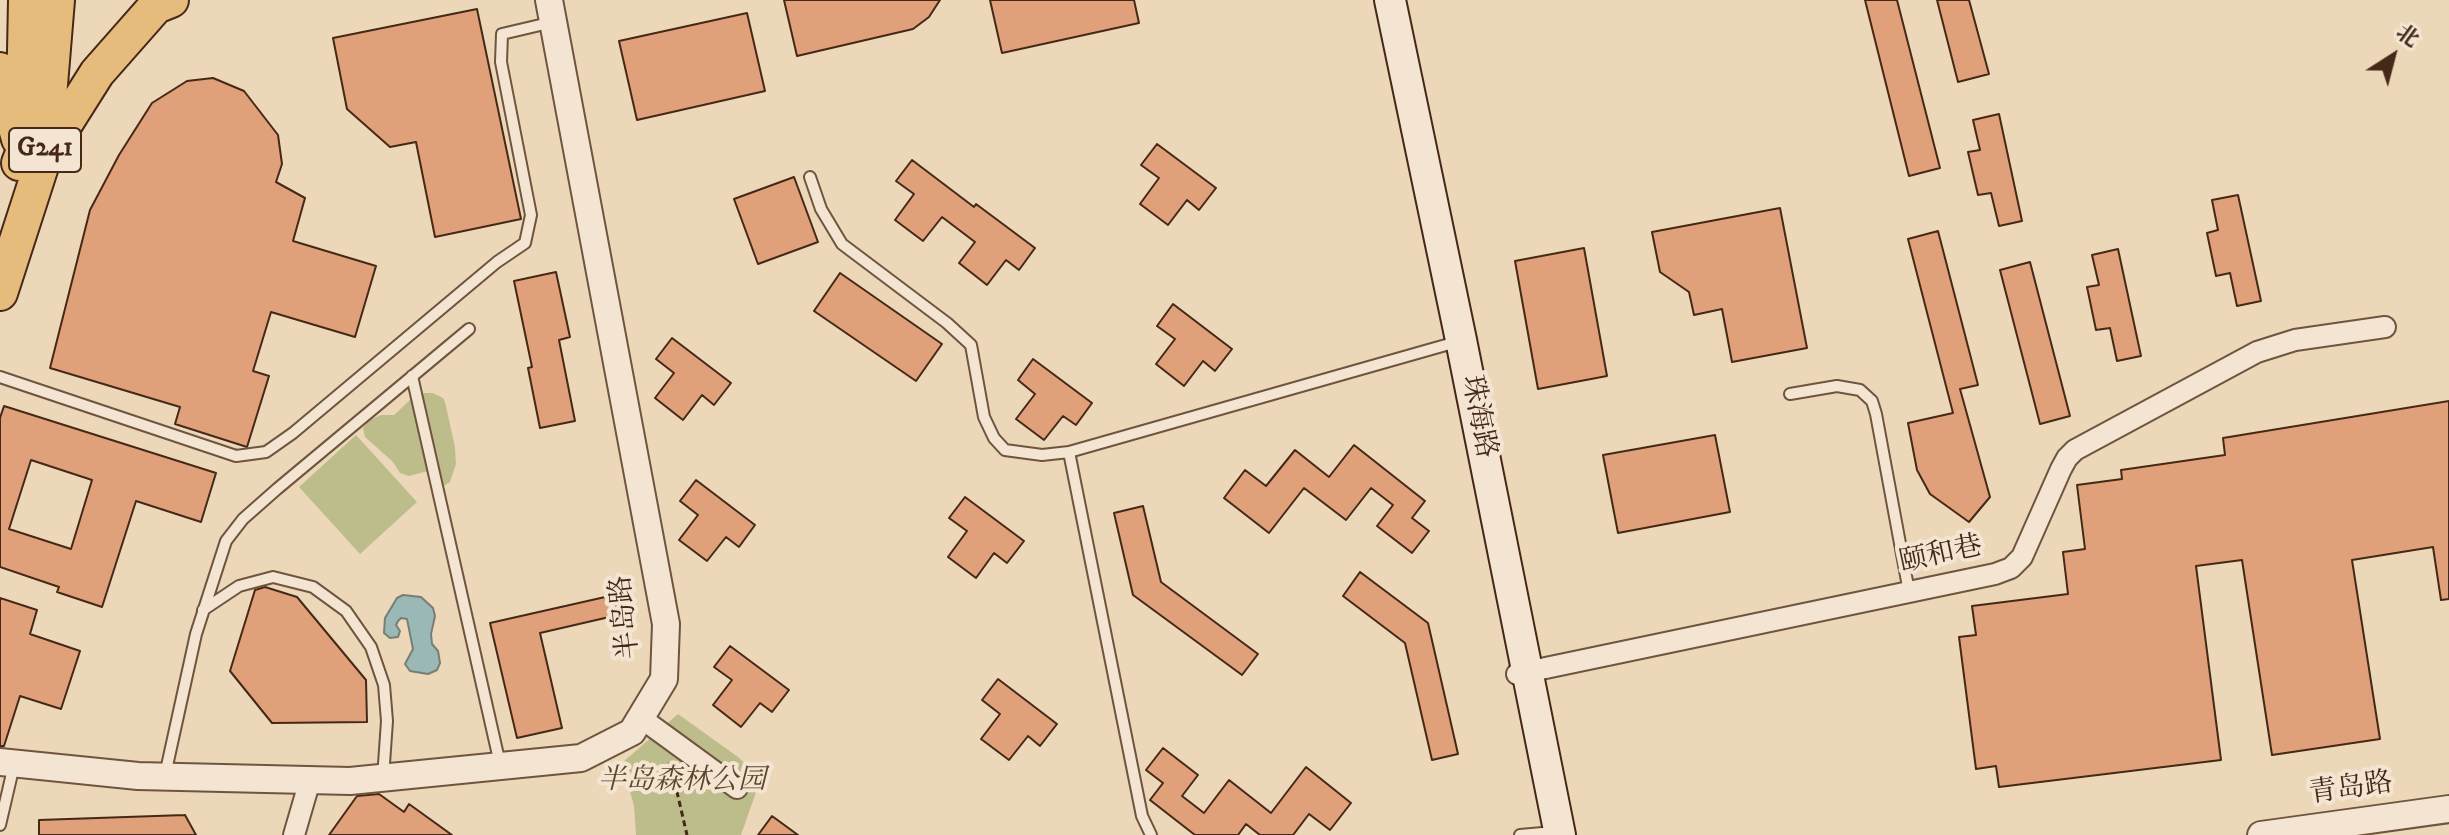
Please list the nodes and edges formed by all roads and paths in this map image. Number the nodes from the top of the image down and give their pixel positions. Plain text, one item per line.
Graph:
1 (26, 0) edge
2 (57, 0) edge
3 (171, 0) edge
4 (1378, 0) edge
5 (1390, 0) edge
6 (551, 11) edge
7 (0, 70) edge
8 (33, 155) junction
9 (810, 177) dead end
10 (0, 220) edge
11 (0, 293) edge
12 (2385, 327) dead end
13 (469, 329) dead end
14 (1455, 342) junction
15 (412, 376) junction
16 (0, 377) edge
17 (1790, 394) dead end
18 (1069, 452) junction
19 (1909, 592) junction
20 (203, 610) junction
21 (1520, 673) junction
22 (641, 718) junction
23 (664, 735) junction
24 (7, 762) edge
25 (501, 766) junction
26 (165, 777) junction
27 (383, 778) junction
28 (310, 780) junction
29 (737, 788) dead end
30 (2449, 809) edge
31 (0, 825) edge
32 (1546, 834) edge
33 (294, 835) edge
34 (687, 835) edge
35 (1151, 835) edge
36 (2261, 835) edge

1 - 8 main road, G241
2 - 8 main road, G241
3 - 8 main road
4 - 14 main road, 珠海路
5 - 14 main road, 珠海路
6 - 16 lane
6 - 22 street, 半岛路
7 - 8 main road
8 - 10 main road, G241
8 - 11 main road, G241
9 - 18 lane
12 - 19 street, 颐和巷
13 - 15 lane
14 - 18 lane
14 - 21 main road, 珠海路
15 - 20 lane
15 - 25 lane
17 - 19 lane
18 - 35 lane
19 - 21 street, 颐和巷
20 - 26 lane
20 - 27 lane
21 - 32 main road, 珠海路
22 - 23 street
22 - 25 street, 半岛路
23 - 29 street
23 - 34 path
24 - 26 street, 半岛路
24 - 31 lane
25 - 27 street, 半岛路
26 - 28 street, 半岛路
27 - 28 street, 半岛路
28 - 33 street
30 - 36 street, 青岛路

